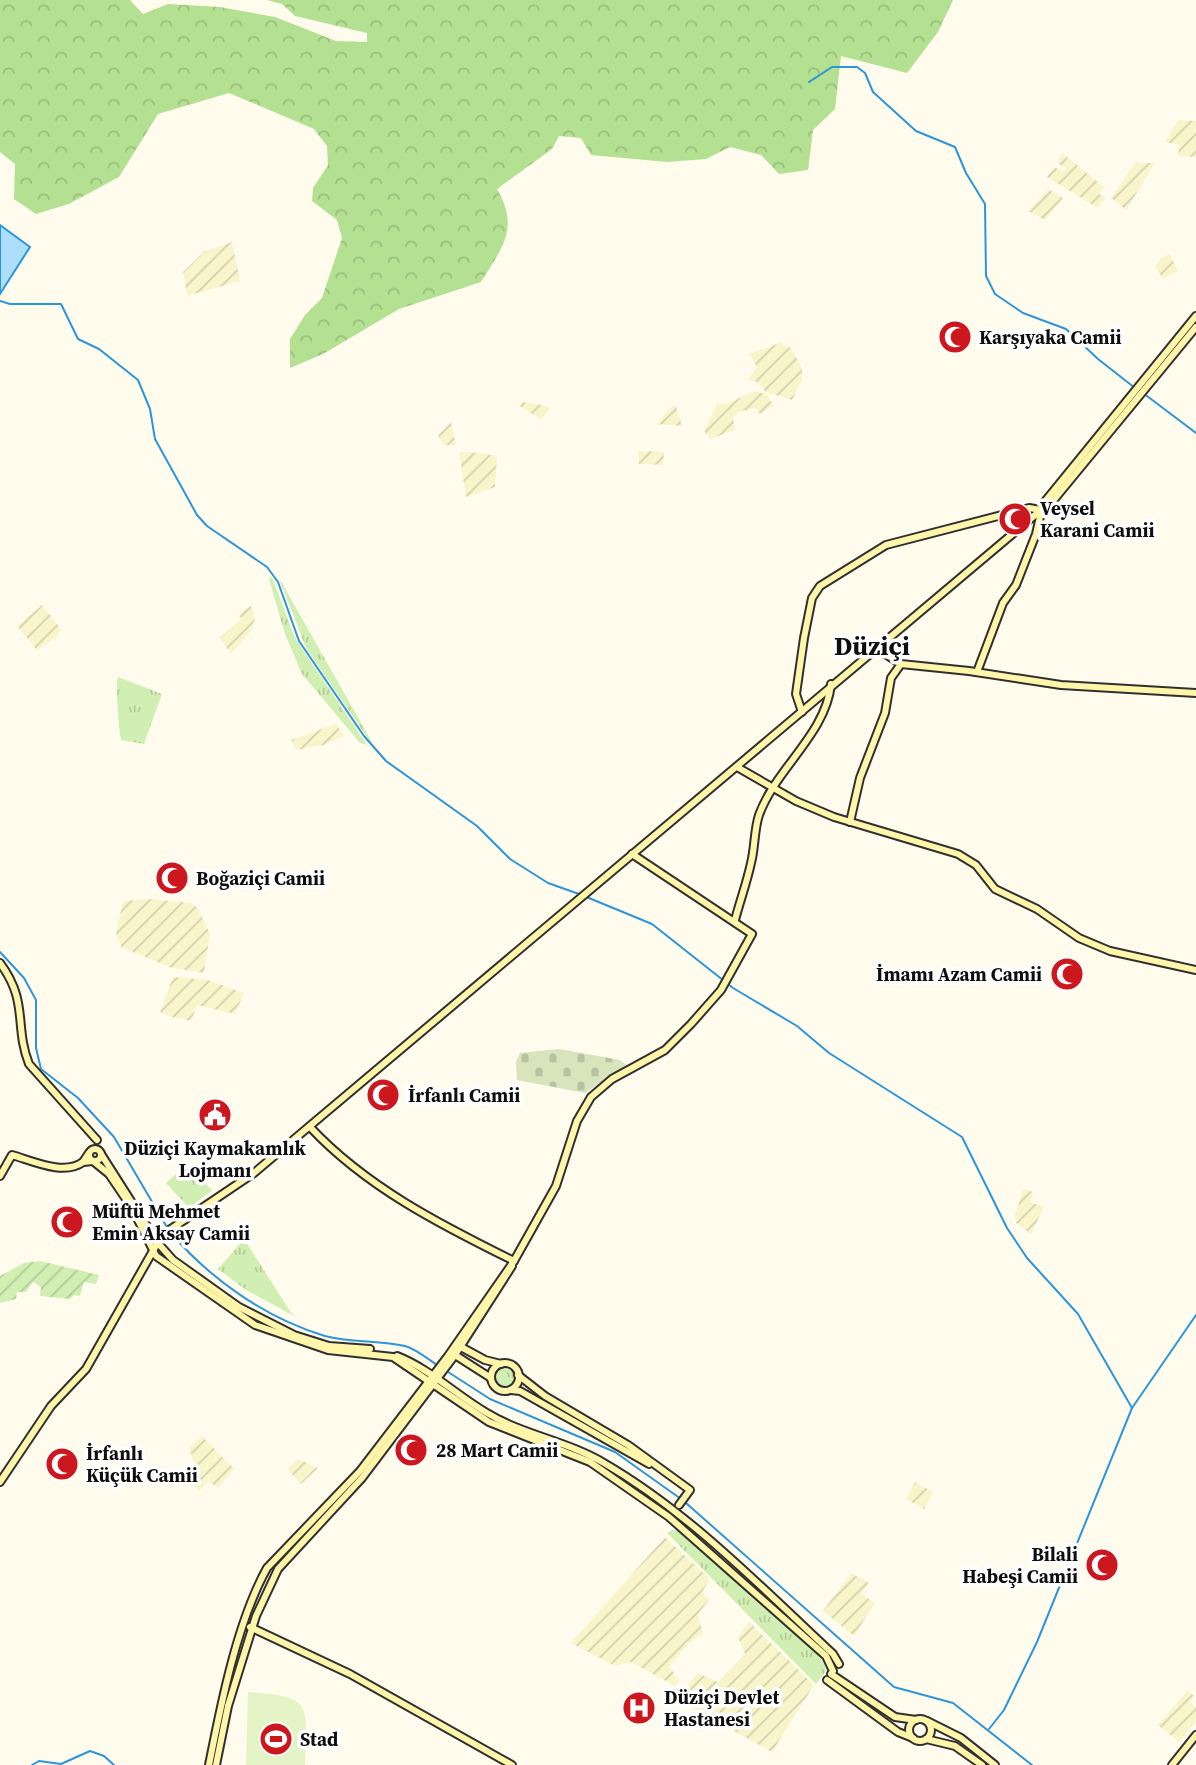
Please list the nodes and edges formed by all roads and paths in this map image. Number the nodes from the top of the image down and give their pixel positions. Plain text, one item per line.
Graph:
1 (1196, 316) edge
2 (1196, 327) edge
3 (1138, 391) junction
4 (1041, 510) junction
5 (876, 648) junction
6 (901, 664) junction
7 (976, 672) junction
8 (831, 684) junction
9 (1196, 694) edge
10 (802, 712) junction
11 (737, 767) junction
12 (773, 788) junction
13 (850, 822) junction
14 (632, 855) junction
15 (735, 920) junction
16 (0, 963) edge
17 (1196, 970) edge
18 (310, 1127) junction
19 (96, 1152) junction
20 (93, 1161) junction
21 (83, 1162) junction
22 (0, 1176) edge
23 (157, 1242) junction
24 (151, 1248) junction
25 (514, 1261) junction
26 (461, 1346) junction
27 (451, 1357) junction
28 (501, 1364) junction
29 (518, 1374) junction
30 (435, 1377) junction
31 (491, 1378) junction
32 (511, 1390) junction
33 (651, 1464) junction
34 (0, 1482) edge
35 (679, 1505) dead end
36 (249, 1626) junction
37 (839, 1664) dead end
38 (830, 1675) junction
39 (916, 1720) junction
40 (927, 1721) junction
41 (1196, 1735) edge
42 (913, 1738) junction
43 (926, 1739) junction
44 (469, 1742) junction
45 (209, 1765) edge
46 (216, 1765) edge
47 (503, 1765) edge
48 (512, 1765) edge
49 (982, 1765) edge
50 (995, 1765) edge
51 (1172, 1765) edge

1 - 3 street
2 - 3 street
3 - 4 street
4 - 5 street
4 - 7 street
4 - 10 street
5 - 6 street
5 - 8 street
6 - 7 street
6 - 13 street
7 - 9 street
8 - 10 street
8 - 12 street
10 - 11 street
11 - 12 street
11 - 14 street
12 - 13 street
12 - 15 street
13 - 17 street
14 - 15 street
14 - 18 street
15 - 25 street
16 - 19 street
18 - 23 street
18 - 25 street
19 - 20 street
19 - 21 street
19 - 23 street
20 - 21 street
20 - 24 street
21 - 22 street
23 - 24 street
23 - 30 street
24 - 30 street
24 - 34 street
25 - 26 street
25 - 27 street
26 - 27 street
26 - 28 street
27 - 30 street
27 - 31 street
28 - 29 street
28 - 31 street
29 - 32 street
29 - 33 street
30 - 36 street
30 - 37 street
30 - 38 street
31 - 32 street
32 - 33 street
33 - 35 street
36 - 44 street
36 - 45 street
36 - 46 street
38 - 39 street
38 - 42 street
39 - 40 street
39 - 42 street
40 - 43 street
40 - 50 street
41 - 51 street
42 - 43 street
43 - 49 street
44 - 47 street
44 - 48 street

